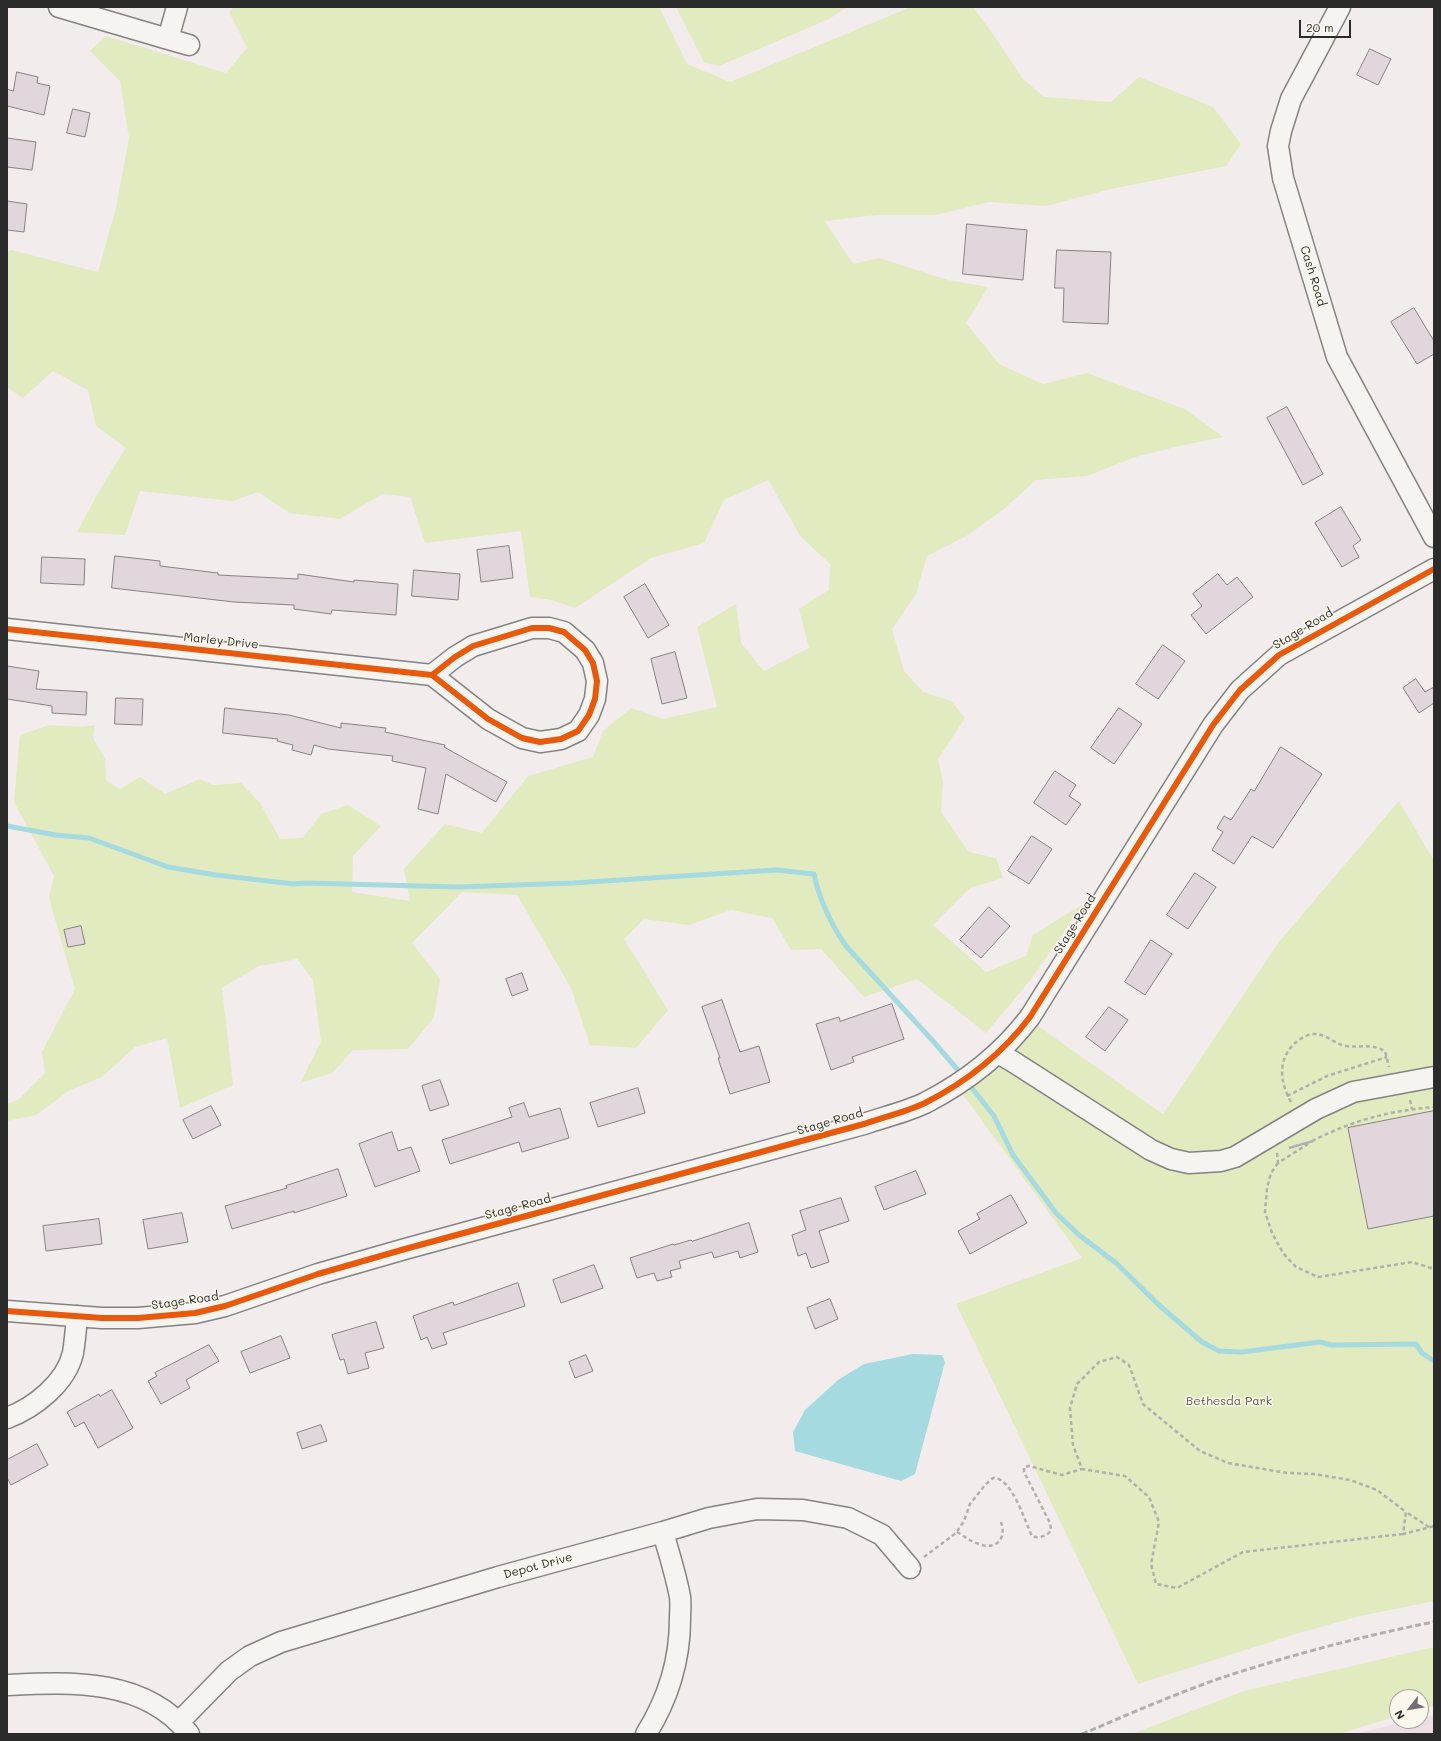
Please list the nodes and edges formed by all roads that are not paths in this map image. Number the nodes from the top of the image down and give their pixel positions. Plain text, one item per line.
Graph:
1 (62, 7) edge
2 (177, 7) edge
3 (1340, 7) edge
4 (98, 13) edge
5 (168, 39) junction
6 (189, 45) dead end
7 (1434, 537) edge
8 (1434, 569) edge
9 (7, 630) edge
10 (432, 675) junction
11 (998, 1053) junction
12 (1434, 1077) edge
13 (7, 1311) edge
14 (77, 1316) junction
15 (7, 1418) edge
16 (663, 1532) junction
17 (910, 1568) road end
18 (7, 1685) edge
19 (184, 1728) edge
20 (646, 1734) edge

1 - 4 street
2 - 5 street
3 - 7 street, Cash Road
4 - 5 street
5 - 6 street
8 - 11 street, Stage Road
9 - 10 street, Marley Drive
10 - 10 street
11 - 12 street
11 - 14 street, Stage Road
13 - 14 street, Stage Road
14 - 15 street
16 - 17 street, Depot Drive
16 - 19 street, Depot Drive
16 - 20 street
18 - 19 street

